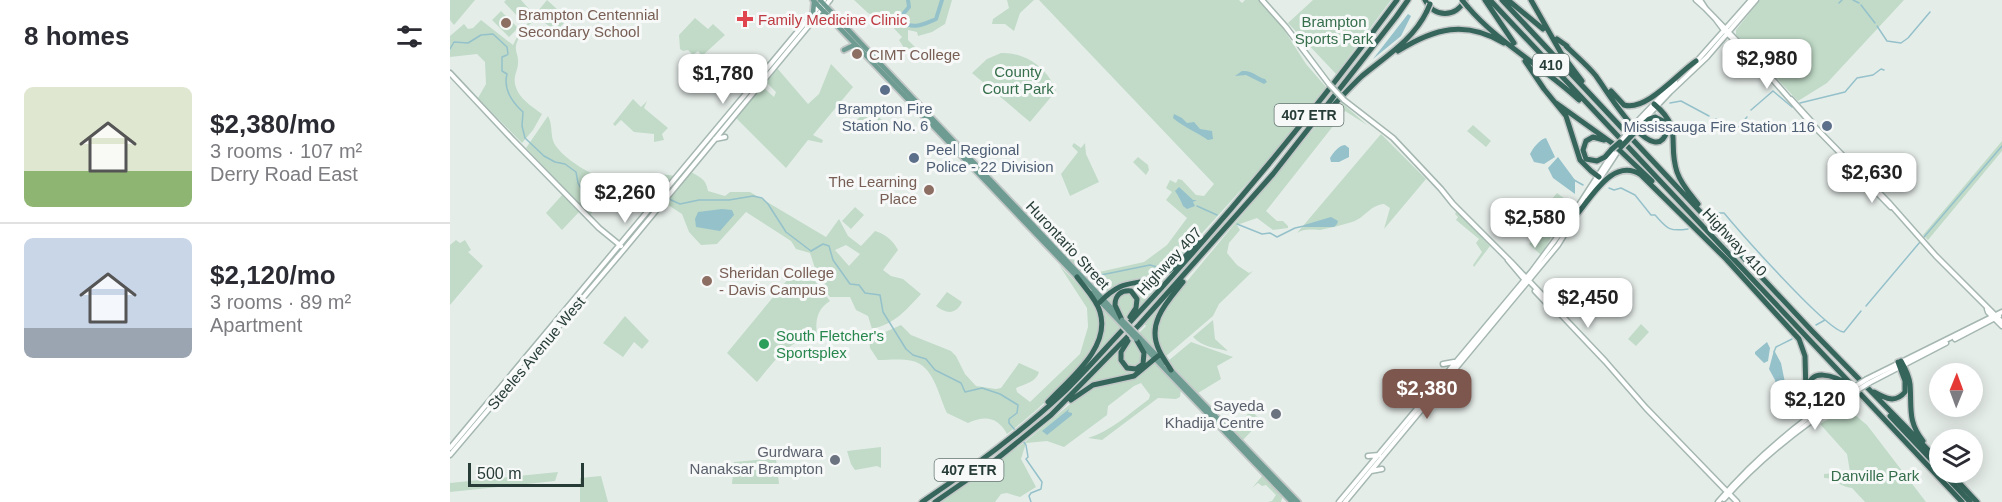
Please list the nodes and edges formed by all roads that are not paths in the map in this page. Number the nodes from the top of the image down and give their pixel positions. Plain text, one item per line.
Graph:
1 (813, 0) edge
2 (830, 0) edge
3 (1263, 0) edge
4 (1395, 0) edge
5 (1408, 0) edge
6 (1485, 0) edge
7 (1490, 0) edge
8 (1502, 0) edge
9 (1508, 0) edge
10 (1530, 0) edge
11 (1698, 0) edge
12 (1751, 0) edge
13 (1756, 0) edge
14 (1429, 1) edge
15 (1465, 2) edge
16 (822, 4) edge
17 (814, 15) junction
18 (831, 15) junction
19 (1720, 24) junction
20 (1732, 25) junction
21 (1543, 29) dead end
22 (1727, 32) junction
23 (794, 37) junction
24 (1733, 38) junction
25 (1557, 39) dead end
26 (1720, 39) junction
27 (1514, 43) dead end
28 (794, 44) junction
29 (1566, 46) junction
30 (858, 47) junction
31 (844, 50) dead end
32 (1526, 59) junction
33 (1382, 61) junction
34 (1696, 61) junction
35 (774, 64) junction
36 (450, 73) edge
37 (755, 87) junction
38 (1556, 103) junction
39 (1656, 105) junction
40 (1602, 106) junction
41 (1637, 126) junction
42 (1611, 129) junction
43 (1308, 130) junction
44 (725, 137) dead end
45 (714, 139) junction
46 (1622, 147) junction
47 (1614, 151) junction
48 (965, 157) junction
49 (1598, 176) junction
50 (669, 191) junction
51 (1578, 213) junction
52 (1217, 226) junction
53 (1227, 227) junction
54 (1703, 236) junction
55 (1725, 238) junction
56 (621, 248) junction
57 (1508, 260) junction
58 (1734, 268) junction
59 (1532, 271) junction
60 (1521, 272) junction
61 (1077, 277) junction
62 (594, 278) junction
63 (1527, 280) junction
64 (592, 285) junction
65 (1532, 287) junction
66 (1522, 288) junction
67 (1102, 301) junction
68 (1997, 316) edge
69 (1564, 320) junction
70 (1121, 321) junction
71 (2002, 324) edge
72 (1139, 325) junction
73 (1121, 331) junction
74 (1812, 331) junction
75 (1804, 334) junction
76 (1137, 338) junction
77 (1157, 358) junction
78 (1455, 362) junction
79 (1900, 363) junction
80 (1443, 364) dead end
81 (1849, 368) junction
82 (1171, 370) junction
83 (1457, 377) dead end
84 (1446, 379) junction
85 (1811, 381) junction
86 (1437, 387) junction
87 (1852, 391) junction
88 (1871, 405) junction
89 (1819, 412) junction
90 (1038, 415) junction
91 (1051, 415) junction
92 (1388, 447) junction
93 (450, 448) edge
94 (1929, 448) edge
95 (1929, 452) edge
96 (1380, 454) junction
97 (450, 455) edge
98 (1368, 456) dead end
99 (1929, 458) edge
100 (1382, 469) dead end
101 (1371, 471) junction
102 (1952, 483) edge
103 (1959, 483) edge
104 (1727, 493) junction
105 (922, 502) edge
106 (935, 502) edge
107 (1292, 502) edge
108 (1298, 502) edge
109 (1339, 502) edge
110 (1345, 502) edge
111 (1720, 502) edge
112 (1735, 502) edge
113 (1962, 502) edge
114 (1970, 502) edge
115 (1977, 502) edge

1 - 16 main road, Hurontario Street
1 - 17 main road
2 - 16 main road
2 - 18 main road
3 - 57 main road, bridge
4 - 52 highway, Highway 407 / 407 ETR
5 - 43 highway, Highway 407 / 407 ETR
6 - 27 highway
7 - 42 highway, Highway 410 / 410
8 - 40 highway, Highway 410 / 410
9 - 21 highway
10 - 40 highway
11 - 19 main road
12 - 20 main road
13 - 20 main road
14 - 15 highway
14 - 33 highway, bridge
15 - 32 highway
16 - 17 main road
16 - 18 main road, Hurontario Street
17 - 18 main road
17 - 23 main road
17 - 28 main road
18 - 30 main road, Hurontario Street
18 - 48 main road, Hurontario Street
19 - 20 main road
19 - 22 main road
19 - 26 main road
20 - 22 main road
20 - 24 main road
22 - 24 main road
22 - 26 main road
23 - 28 main road
23 - 35 main road
24 - 26 main road
24 - 68 main road
25 - 29 highway
26 - 34 main road
26 - 39 main road
28 - 35 main road
29 - 34 highway
29 - 41 highway
30 - 31 main road
30 - 48 main road, Hurontario Street
32 - 33 highway
32 - 38 highway
32 - 42 highway
33 - 43 highway
34 - 39 main road
35 - 37 main road
36 - 56 main road
37 - 45 main road
37 - 50 main road
38 - 46 highway
38 - 49 highway
39 - 41 main road
39 - 55 highway
40 - 55 highway, Highway 410 / 410
41 - 46 highway, bridge
42 - 75 highway, Highway 410 / 410
43 - 53 highway, Highway 407 / 407 ETR
44 - 45 main road
45 - 50 main road
46 - 47 highway, bridge
46 - 47 highway
46 - 54 highway
47 - 49 main road
48 - 61 main road, Hurontario Street
48 - 67 main road, Hurontario Street
49 - 51 main road
49 - 59 main road
50 - 56 main road
51 - 54 highway
51 - 63 main road
52 - 67 highway
52 - 73 highway, Highway 407 / 407 ETR
53 - 72 highway, Highway 407 / 407 ETR
53 - 82 highway
54 - 58 highway
55 - 74 highway, Highway 410 / 410
56 - 62 main road, Steeles Avenue West
56 - 64 main road, Steeles Avenue West
57 - 60 main road
57 - 63 main road
58 - 75 highway
58 - 89 highway
59 - 60 main road
59 - 63 main road
60 - 63 main road
61 - 67 main road, Hurontario Street
61 - 90 highway
62 - 64 main road
62 - 93 main road, Steeles Avenue West
63 - 65 main road
63 - 66 main road
63 - 69 main road
63 - 78 main road
64 - 97 main road, Steeles Avenue West
65 - 66 main road
65 - 69 main road
66 - 84 main road
67 - 70 main road, Hurontario Street
68 - 71 main road
68 - 79 main road
69 - 104 main road
70 - 73 highway
70 - 76 main road, Hurontario Street, bridge
72 - 76 highway
72 - 91 highway, Highway 407 / 407 ETR
73 - 90 highway, Highway 407 / 407 ETR
74 - 81 highway, Highway 410 / 410
74 - 99 highway
75 - 88 highway, Highway 410 / 410
76 - 77 main road, Hurontario Street
77 - 82 main road, Hurontario Street
77 - 91 highway
77 - 107 main road, Hurontario Street
78 - 80 main road
78 - 86 main road
79 - 81 highway
79 - 87 main road, bridge
79 - 94 highway
81 - 95 highway, Highway 410 / 410
82 - 108 main road, Hurontario Street
83 - 84 main road
84 - 86 main road
85 - 87 highway
85 - 88 highway
85 - 89 highway
86 - 92 main road
87 - 89 main road
88 - 113 highway, Highway 410 / 410
89 - 104 main road
90 - 105 highway, Highway 407 / 407 ETR
91 - 106 highway, Highway 407 / 407 ETR
92 - 96 main road
92 - 101 main road
96 - 98 main road
96 - 109 main road
100 - 101 main road
101 - 110 main road
102 - 114 highway
103 - 115 highway
104 - 111 main road
104 - 112 main road

